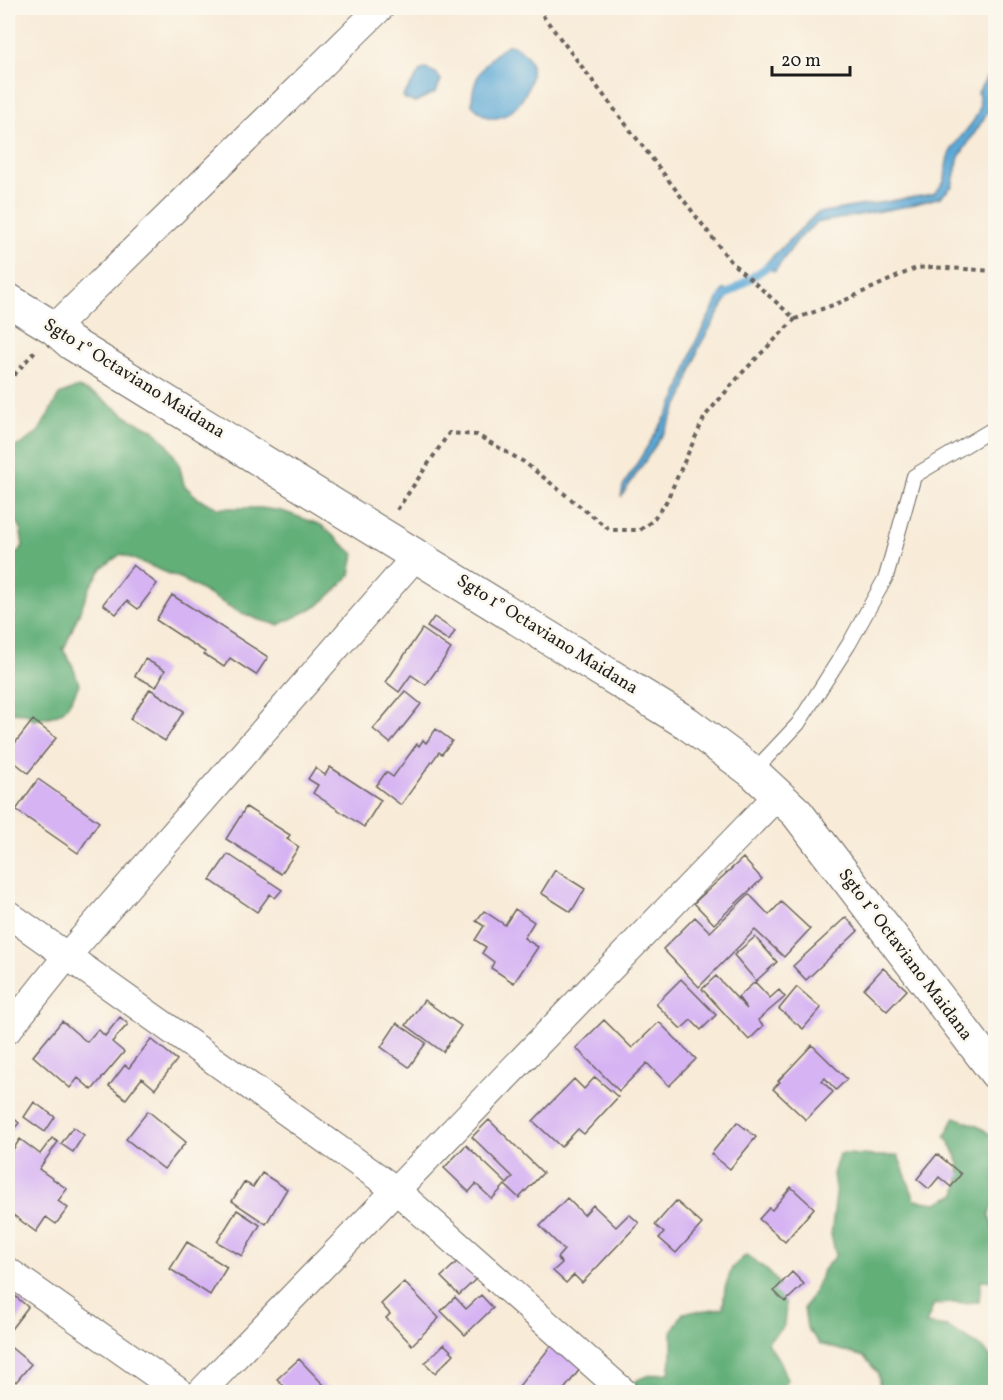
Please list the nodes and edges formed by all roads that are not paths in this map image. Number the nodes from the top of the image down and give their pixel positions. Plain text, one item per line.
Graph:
1 (380, 8) edge
2 (8, 300) edge
3 (54, 328) junction
4 (996, 428) edge
5 (417, 555) junction
6 (753, 772) junction
7 (778, 795) junction
8 (8, 914) edge
9 (67, 956) junction
10 (8, 1030) edge
11 (996, 1073) edge
12 (396, 1190) junction
13 (8, 1271) edge
14 (180, 1392) edge
15 (201, 1392) edge
16 (624, 1392) edge

1 - 3 street
2 - 3 main road, Sgto 1° Octaviano Maidana
3 - 5 main road, Sgto 1° Octaviano Maidana
4 - 6 lane
5 - 6 main road, Sgto 1° Octaviano Maidana
5 - 9 street
6 - 7 main road, Sgto 1° Octaviano Maidana
7 - 11 main road, Sgto 1° Octaviano Maidana
7 - 12 street
8 - 9 street
9 - 10 street
9 - 12 street
12 - 15 street
12 - 16 street
13 - 14 street

